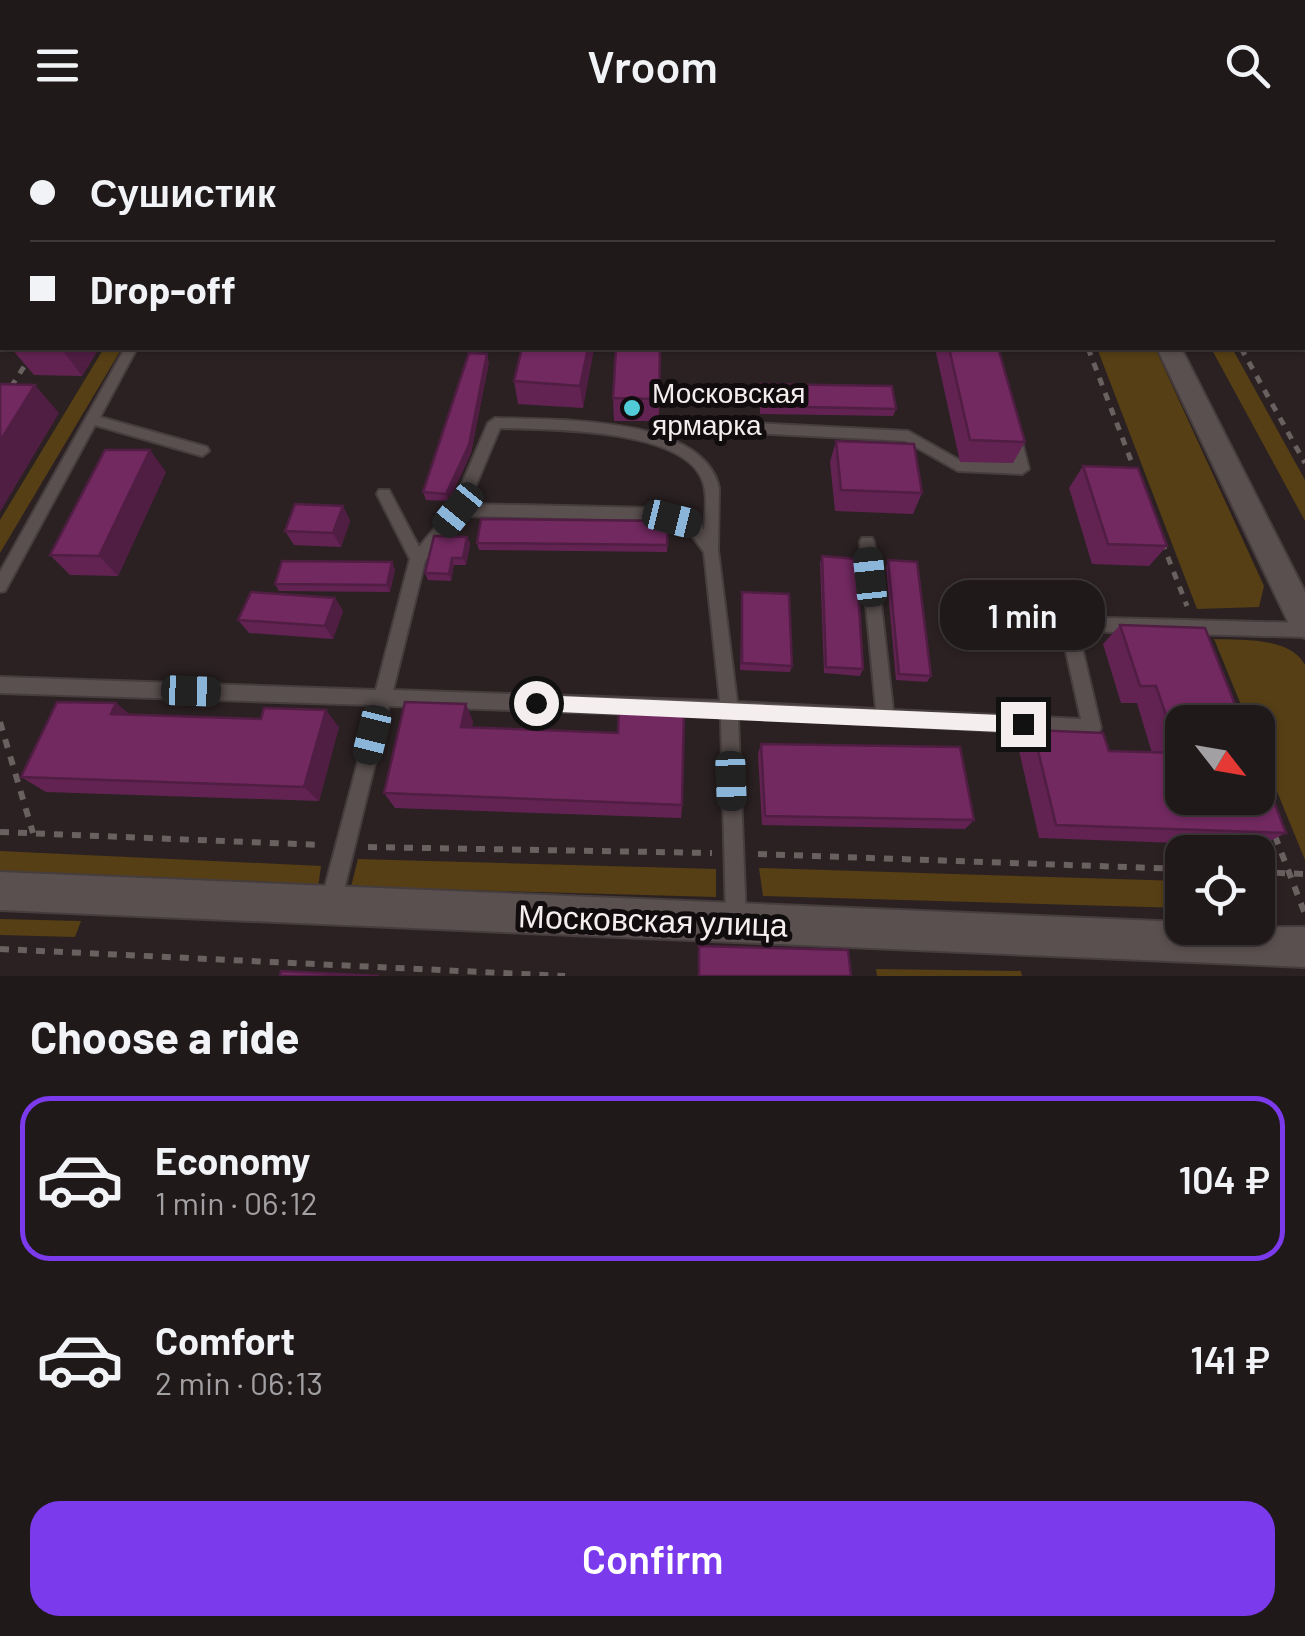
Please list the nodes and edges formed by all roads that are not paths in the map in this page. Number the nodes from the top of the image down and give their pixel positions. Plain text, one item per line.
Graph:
1 (131, 350) edge
2 (1170, 350) edge
3 (1008, 417) edge
4 (91, 419) junction
5 (751, 428) dead end
6 (202, 451) dead end
7 (384, 494) dead end
8 (458, 510) junction
9 (867, 542) dead end
10 (711, 550) junction
11 (418, 559) junction
12 (0, 586) edge
13 (1305, 627) edge
14 (0, 685) edge
15 (382, 698) junction
16 (729, 709) junction
17 (885, 717) junction
18 (0, 891) edge
19 (330, 908) junction
20 (736, 920) junction
21 (1305, 946) edge

1 - 4 lane
2 - 13 street
3 - 5 lane
4 - 6 lane
4 - 12 lane
7 - 11 lane
8 - 10 lane
8 - 10 lane
8 - 11 lane
9 - 17 lane
10 - 16 lane
11 - 15 lane
13 - 17 lane
14 - 15 lane
15 - 16 lane
15 - 19 lane
16 - 17 lane
16 - 20 lane
18 - 19 street, Московская улица
19 - 20 street, Московская улица
20 - 21 street, Московская улица

